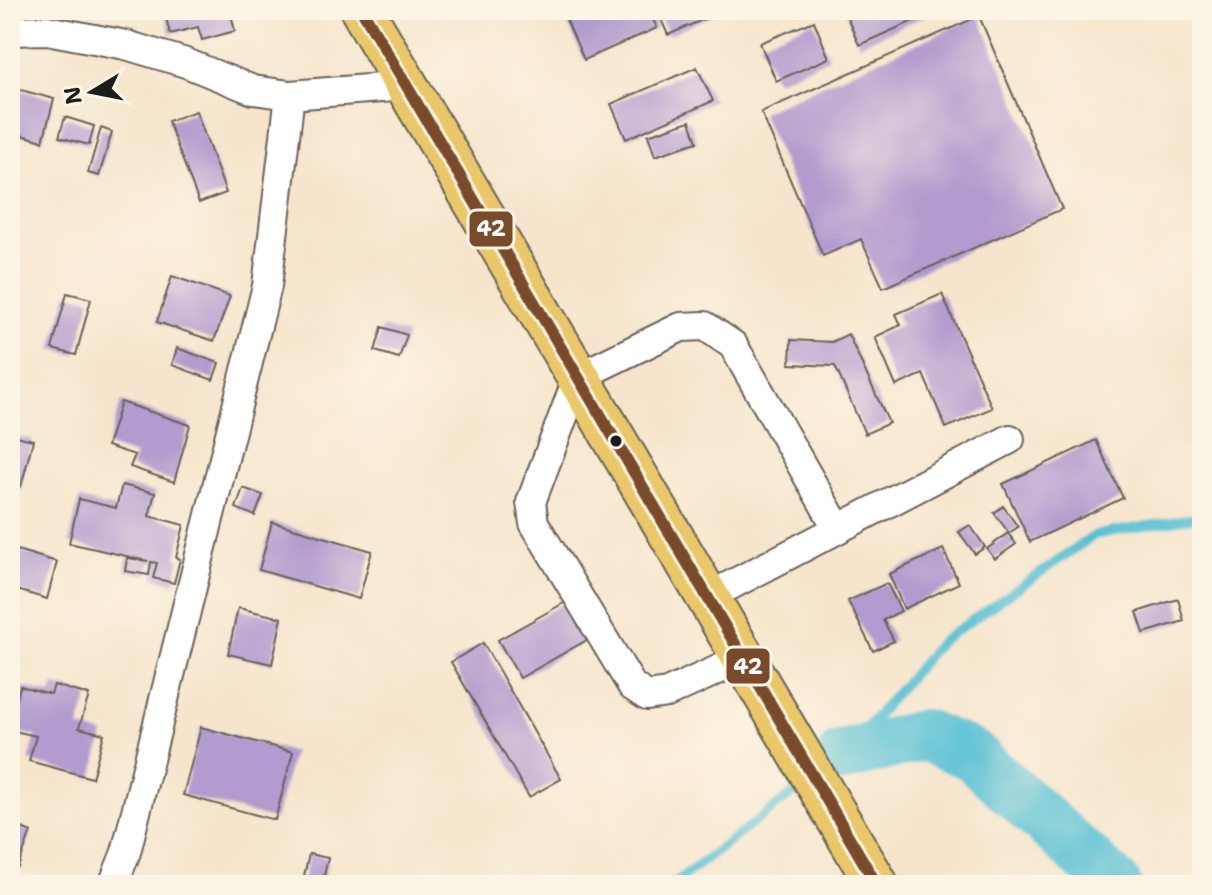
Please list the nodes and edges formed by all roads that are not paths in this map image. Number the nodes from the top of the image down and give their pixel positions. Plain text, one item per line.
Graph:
1 (362, 10) edge
2 (10, 31) edge
3 (407, 86) junction
4 (290, 95) junction
5 (578, 377) junction
6 (1010, 439) dead end
7 (838, 529) junction
8 (708, 597) junction
9 (744, 658) junction
10 (113, 885) edge
11 (877, 885) edge

1 - 3 highway
2 - 4 street
3 - 4 street
3 - 5 highway
4 - 10 street
5 - 7 street
5 - 8 highway
5 - 9 street
6 - 7 street
7 - 8 street
8 - 9 highway
9 - 11 highway

